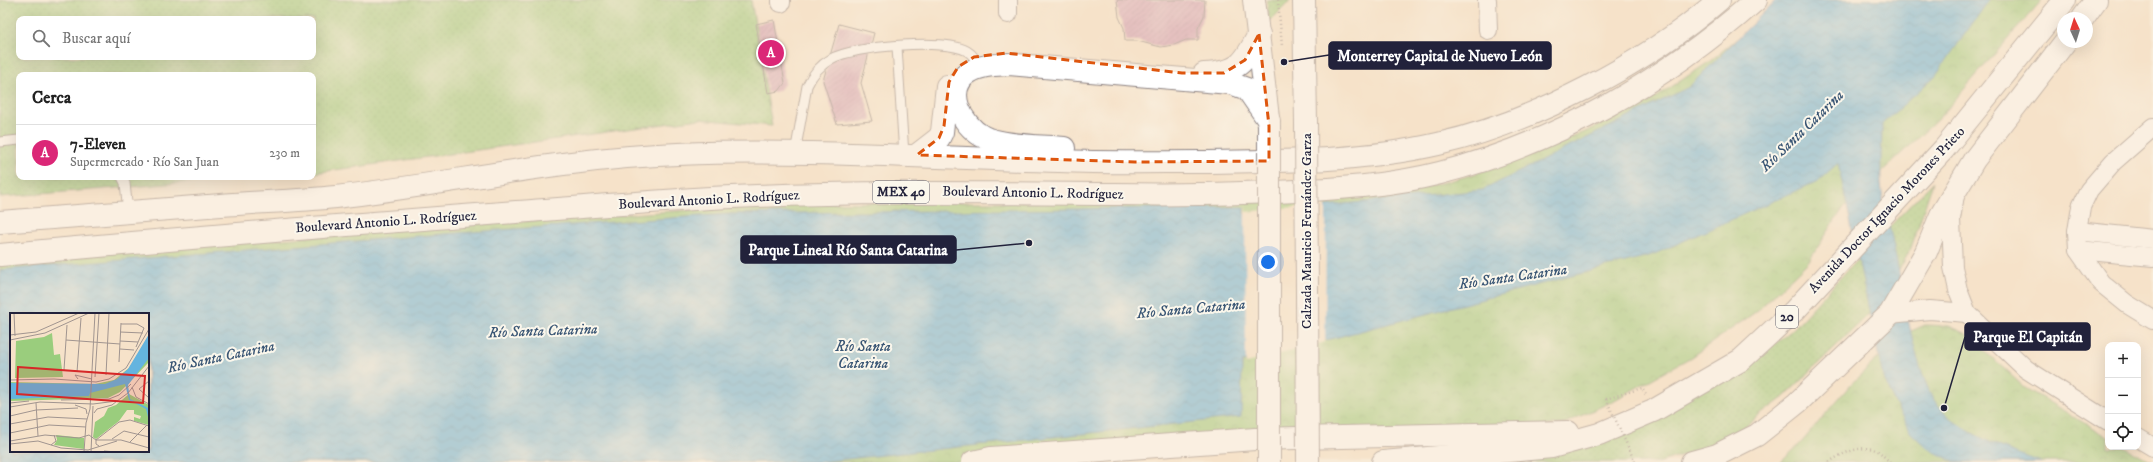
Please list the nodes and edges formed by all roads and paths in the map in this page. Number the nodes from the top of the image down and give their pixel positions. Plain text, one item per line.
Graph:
1 (1254, 0) edge
2 (1278, 0) edge
3 (1304, 0) edge
4 (1487, 0) edge
5 (1719, 0) edge
6 (1756, 0) edge
7 (2065, 0) edge
8 (2096, 0) edge
9 (2087, 12) edge
10 (1488, 30) dead end
11 (1259, 34) junction
12 (1282, 46) dead end
13 (897, 47) junction
14 (2060, 48) edge
15 (977, 62) junction
16 (1269, 123) junction
17 (2153, 127) edge
18 (16, 140) edge
19 (0, 142) edge
20 (795, 154) junction
21 (911, 155) junction
22 (1135, 162) junction
23 (124, 180) edge
24 (1957, 187) junction
25 (128, 212) junction
26 (0, 222) edge
27 (2077, 231) junction
28 (2153, 239) edge
29 (2078, 250) junction
30 (0, 255) edge
31 (2153, 257) edge
32 (1967, 313) junction
33 (1890, 314) junction
34 (2153, 320) edge
35 (1642, 388) dead end
36 (2105, 418) edge
37 (1599, 434) junction
38 (2141, 440) edge
39 (2153, 447) edge
40 (1714, 459) edge
41 (973, 462) edge
42 (1269, 462) edge
43 (1308, 462) edge
44 (1383, 462) edge
45 (1635, 462) edge
46 (1692, 462) edge
47 (1829, 462) edge
48 (1890, 462) edge

1 - 11 main road
2 - 12 path
3 - 43 main road, Calzada Mauricio Fernández Garza, bridge
4 - 10 street
5 - 22 main road, Boulevard Antonio L. Rodríguez
6 - 30 main road, Boulevard Antonio L. Rodríguez / MEX 40
7 - 37 main road, Avenida Doctor Ignacio Morones Prieto / 20
8 - 9 main road
11 - 15 main road
11 - 16 main road
13 - 15 lane
13 - 20 lane
13 - 21 lane
14 - 24 main road, Avenida Doctor Ignacio Morones Prieto
15 - 16 main road
15 - 21 main road
15 - 22 main road
16 - 42 main road, bridge
17 - 27 street
18 - 19 lane
20 - 21 main road, Boulevard Antonio L. Rodríguez
20 - 25 main road, Boulevard Antonio L. Rodríguez
21 - 22 main road, Boulevard Antonio L. Rodríguez
23 - 25 lane
24 - 32 street
24 - 33 main road, Avenida Doctor Ignacio Morones Prieto
25 - 26 main road, Boulevard Antonio L. Rodríguez
27 - 28 street
27 - 29 street
29 - 31 street
29 - 34 street
32 - 33 street
32 - 36 street
33 - 40 main road, Avenida Doctor Ignacio Morones Prieto
35 - 45 path, bridge
37 - 41 main road
37 - 44 main road, Avenida Doctor Ignacio Morones Prieto / 20
38 - 39 street
40 - 46 main road, Avenida Doctor Ignacio Morones Prieto
47 - 48 path

